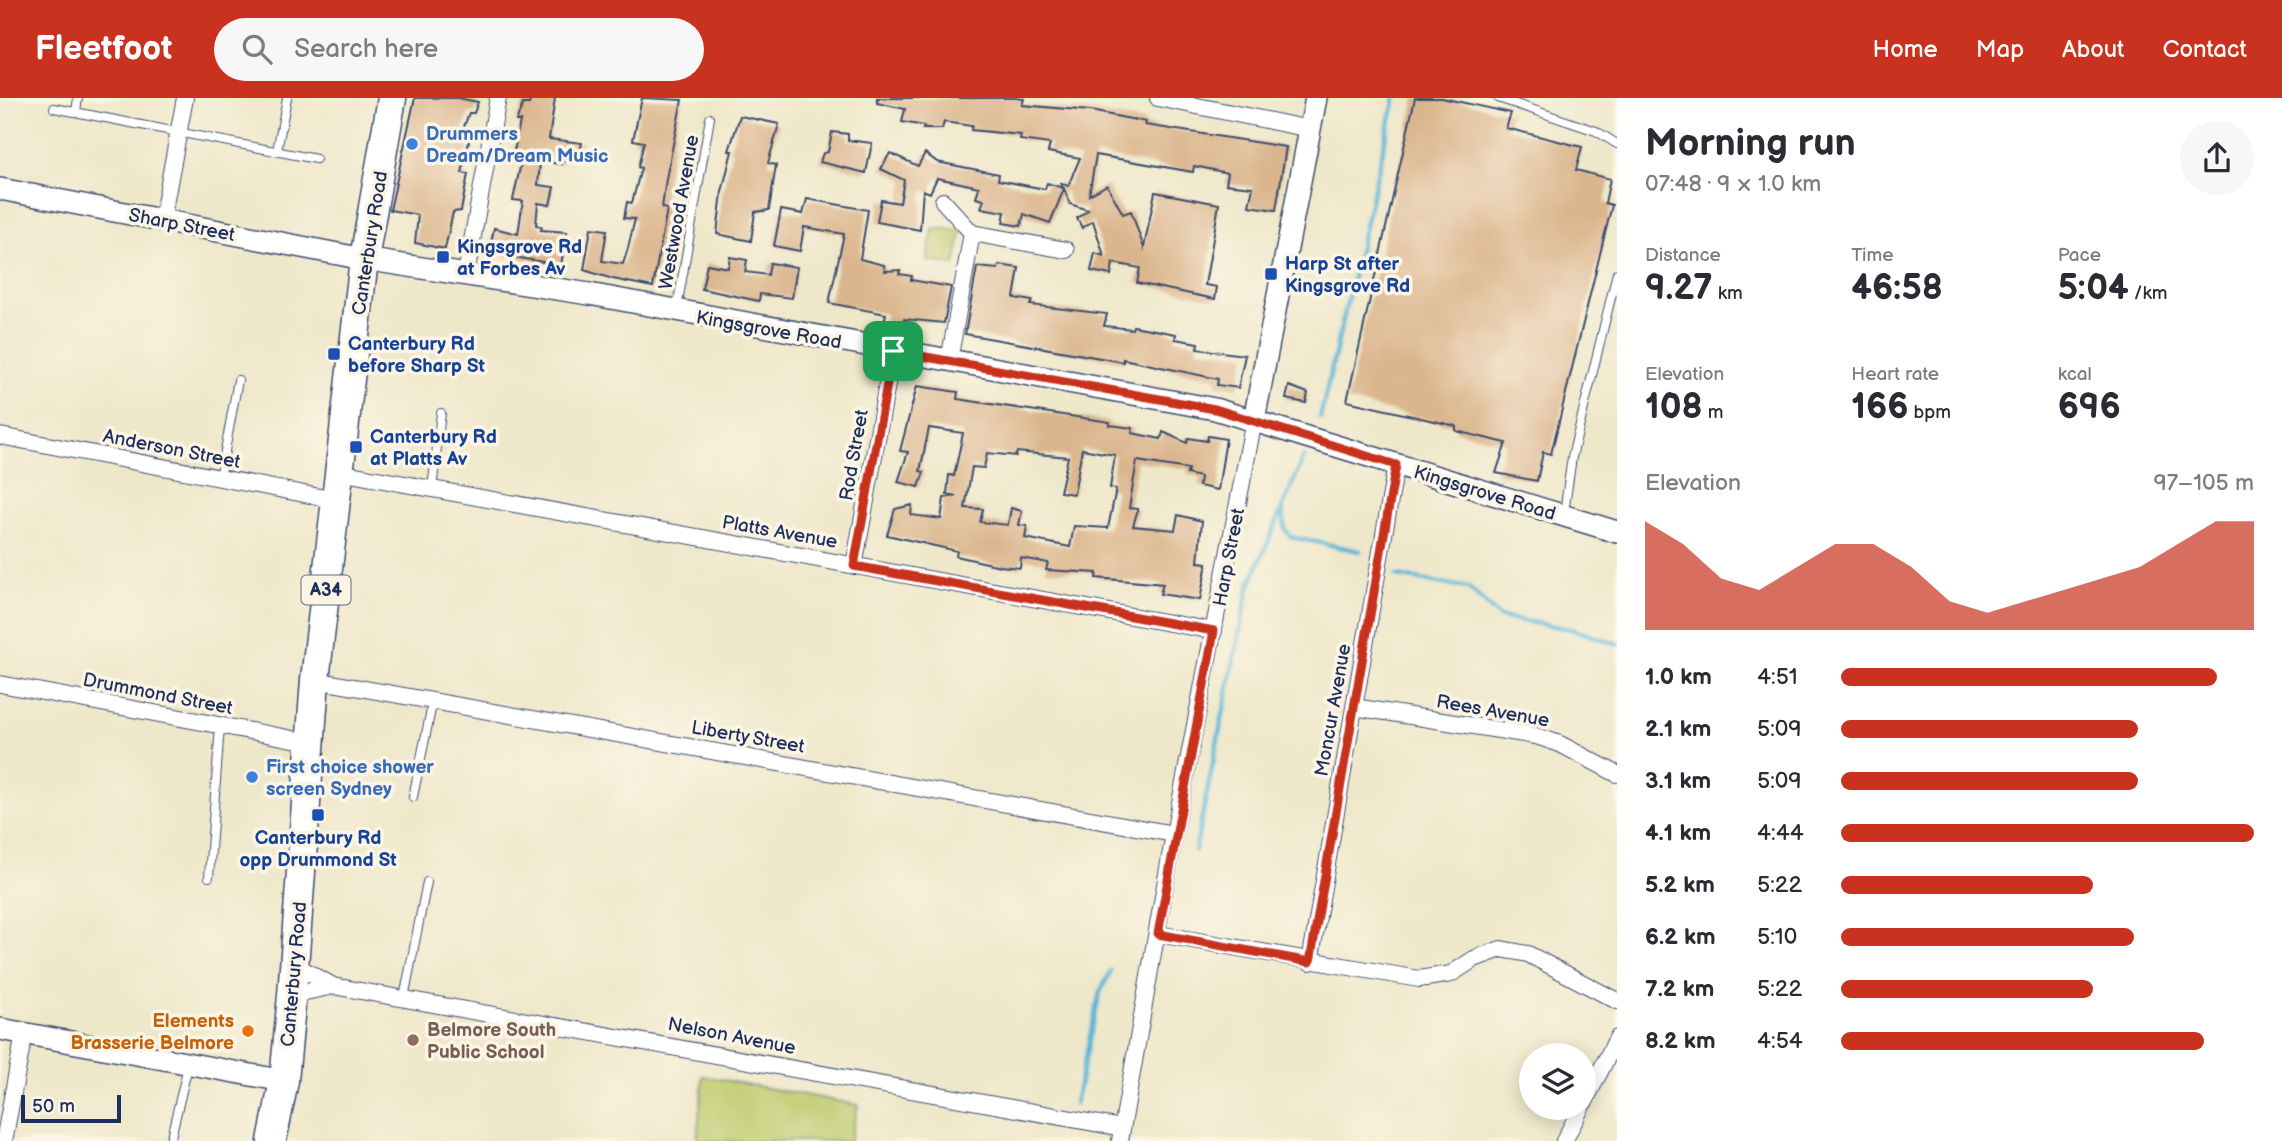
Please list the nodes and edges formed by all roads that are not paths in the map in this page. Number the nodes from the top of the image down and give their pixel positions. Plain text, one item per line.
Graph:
1 (78, 98) edge
2 (185, 98) edge
3 (287, 98) edge
4 (393, 98) edge
5 (498, 98) edge
6 (1158, 98) edge
7 (1316, 98) edge
8 (1497, 98) edge
9 (54, 108) dead end
10 (76, 111) junction
11 (710, 118) dead end
12 (1310, 129) junction
13 (178, 133) junction
14 (1617, 144) edge
15 (277, 151) junction
16 (316, 159) dead end
17 (0, 188) edge
18 (943, 201) dead end
19 (162, 220) junction
20 (972, 233) junction
21 (1066, 250) dead end
22 (364, 259) junction
23 (1617, 273) edge
24 (466, 274) junction
25 (676, 313) junction
26 (893, 351) junction
27 (949, 361) junction
28 (238, 380) dead end
29 (441, 413) dead end
30 (1254, 420) junction
31 (0, 436) edge
32 (1396, 465) junction
33 (339, 472) junction
34 (219, 478) junction
35 (432, 489) junction
36 (336, 500) junction
37 (1564, 515) junction
38 (1617, 532) edge
39 (854, 566) junction
40 (1214, 631) junction
41 (315, 680) junction
42 (0, 684) edge
43 (433, 699) junction
44 (1354, 707) junction
45 (219, 726) junction
46 (309, 743) junction
47 (1617, 774) edge
48 (414, 797) dead end
49 (1174, 834) junction
50 (209, 877) dead end
51 (427, 882) dead end
52 (1158, 934) junction
53 (1310, 962) junction
54 (295, 965) junction
55 (333, 986) junction
56 (292, 995) junction
57 (404, 998) junction
58 (1617, 1001) edge
59 (0, 1029) edge
60 (24, 1034) junction
61 (1617, 1038) edge
62 (189, 1064) junction
63 (1596, 1079) edge
64 (284, 1082) junction
65 (1575, 1120) edge
66 (1121, 1135) edge
67 (4, 1141) edge
68 (170, 1141) edge
69 (272, 1141) edge
70 (1564, 1141) edge

1 - 10 lane
2 - 13 street
3 - 15 lane
4 - 22 highway, Canterbury Road / A34
5 - 24 street
6 - 12 street
7 - 12 main road, Harp Street
8 - 14 lane
9 - 10 lane
10 - 13 lane
11 - 25 lane, Westwood Avenue
12 - 30 main road, Harp Street
13 - 15 lane
13 - 19 street
15 - 16 lane
17 - 19 main road, Sharp Street
18 - 20 street
19 - 22 main road, Sharp Street
20 - 21 street
20 - 27 street
22 - 24 main road, Kingsgrove Road
22 - 33 highway, Canterbury Road / A34
23 - 37 lane
24 - 25 main road, Kingsgrove Road
25 - 26 main road, Kingsgrove Road
26 - 27 main road, Kingsgrove Road
26 - 39 street, Rod Street
27 - 30 main road, Kingsgrove Road
28 - 34 lane
29 - 35 lane
30 - 32 main road, Kingsgrove Road
30 - 40 street, Harp Street
31 - 34 street, Anderson Street
32 - 37 main road, Kingsgrove Road
32 - 44 street, Moncur Avenue
33 - 35 street, Platts Avenue
33 - 36 highway, Canterbury Road / A34
34 - 36 street, Anderson Street
35 - 39 street, Platts Avenue
36 - 41 highway, Canterbury Road / A34
37 - 38 main road, Kingsgrove Road
39 - 40 street, Platts Avenue
40 - 49 street, Harp Street
41 - 43 street, Liberty Street
41 - 46 highway, Canterbury Road / A34
42 - 45 street, Drummond Street
43 - 48 lane
43 - 49 street, Liberty Street
44 - 47 street, Rees Avenue
44 - 53 street, Moncur Avenue
45 - 46 street, Drummond Street
45 - 50 lane
46 - 54 highway, Canterbury Road / A34
49 - 52 street, Harp Street
51 - 57 lane
52 - 53 street
52 - 66 street, Harp Street
53 - 58 street
54 - 55 street, Nelson Avenue
54 - 56 highway, Canterbury Road / A34
55 - 56 street, Nelson Avenue
55 - 57 street, Nelson Avenue
56 - 64 highway, Canterbury Road / A34
57 - 66 street, Nelson Avenue
59 - 60 main road
60 - 62 main road
60 - 67 street
61 - 63 street
62 - 64 main road
62 - 68 lane
64 - 69 highway, Canterbury Road / A34
65 - 70 street

